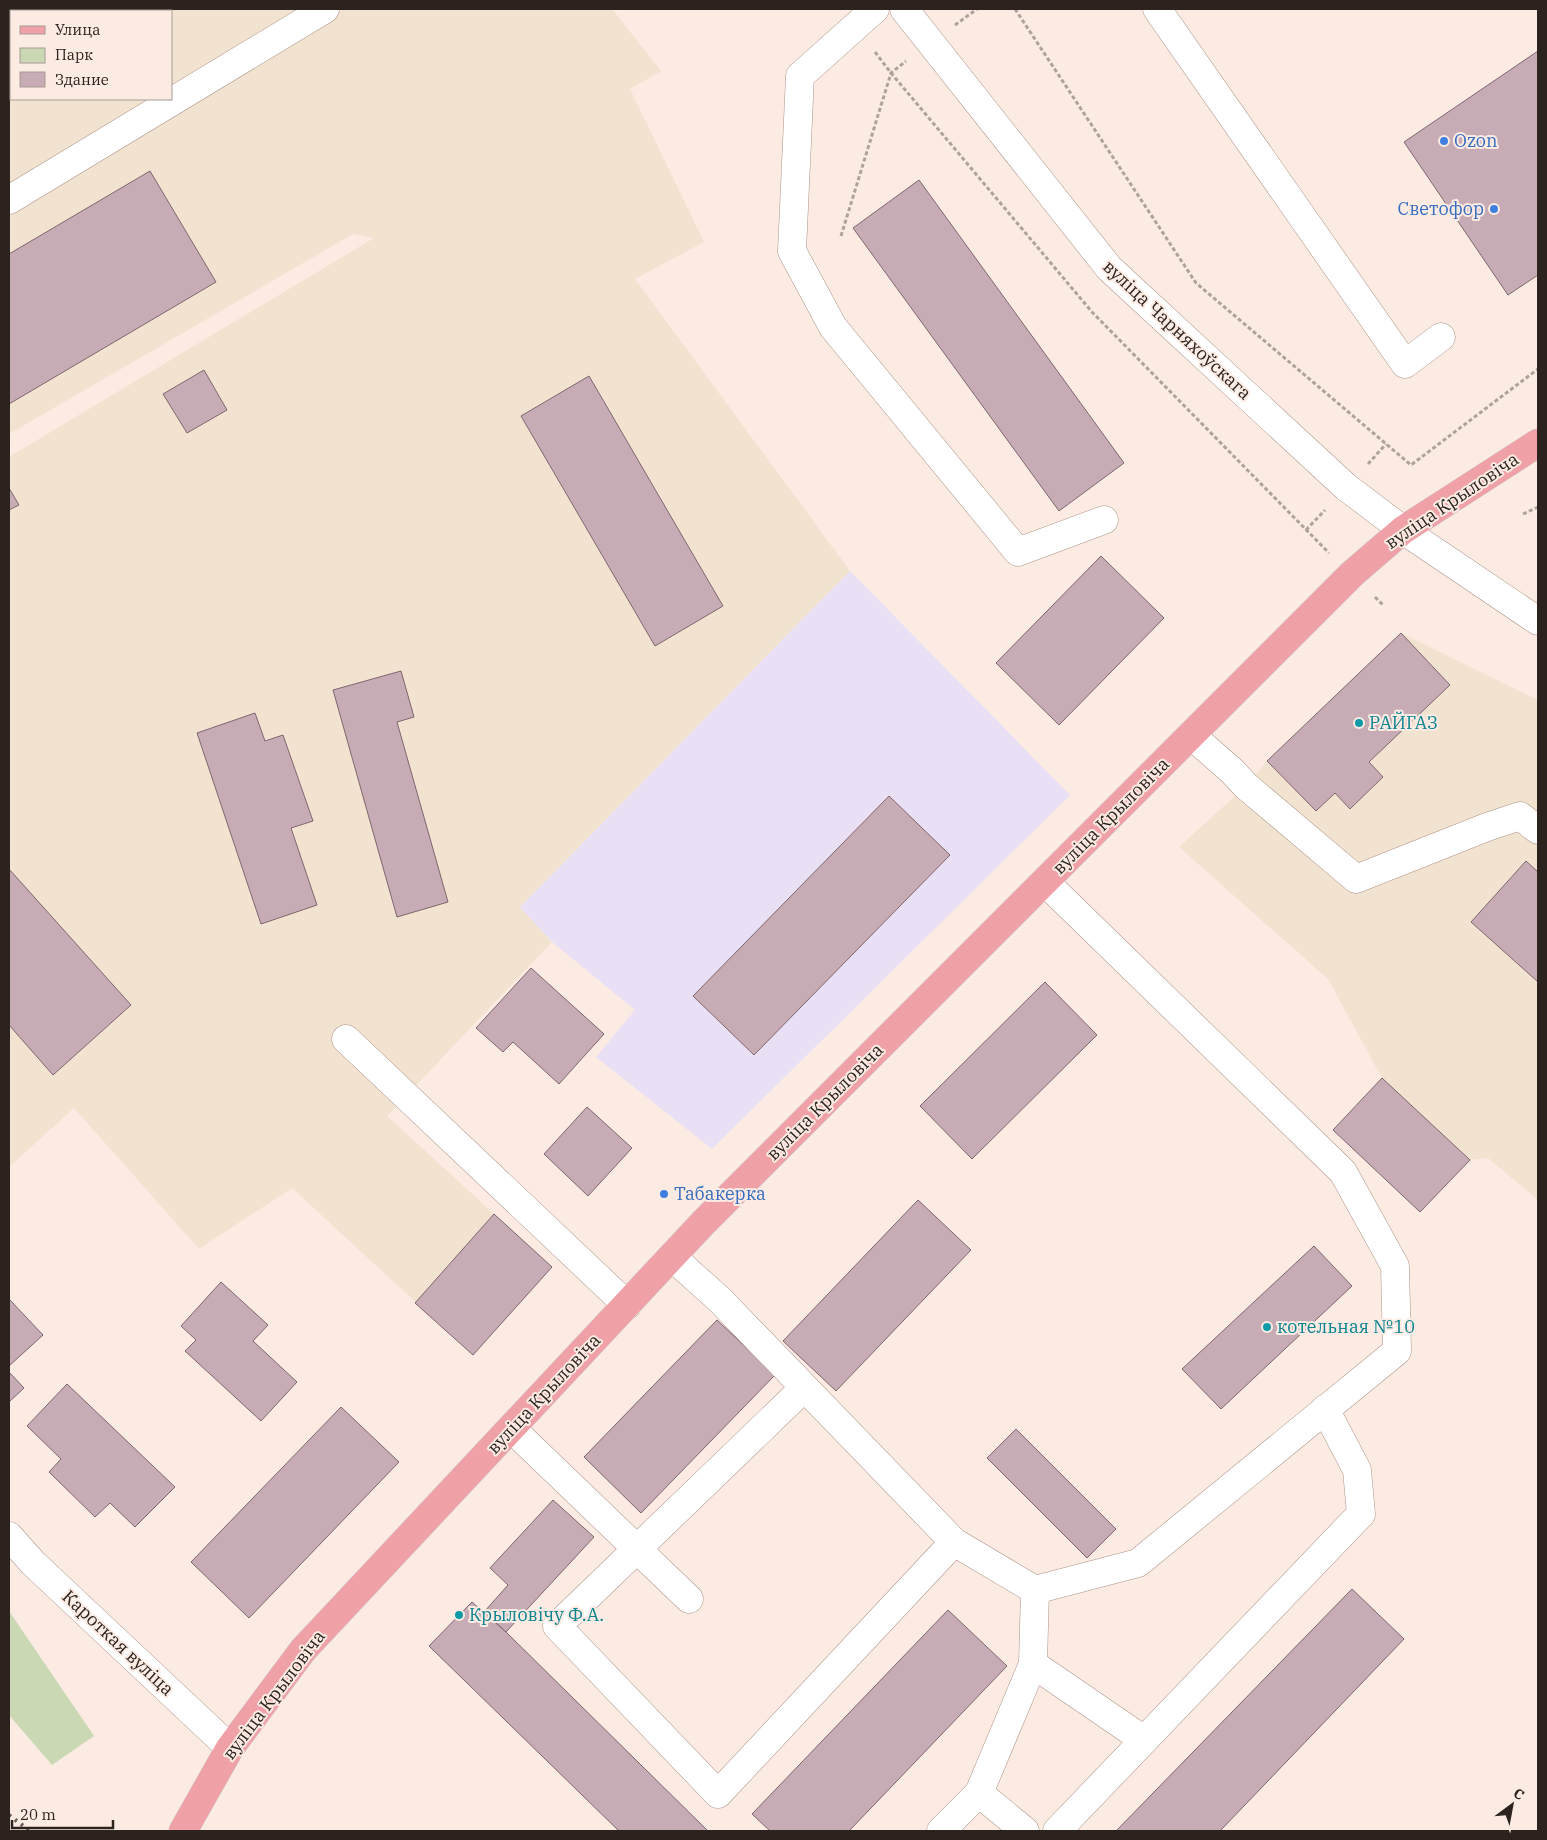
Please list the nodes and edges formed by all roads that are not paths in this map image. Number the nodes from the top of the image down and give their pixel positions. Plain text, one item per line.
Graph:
1 (325, 9) edge
2 (904, 9) edge
3 (1157, 9) edge
4 (866, 17) edge
5 (9, 200) edge
6 (1441, 337) dead end
7 (1538, 443) edge
8 (1104, 520) dead end
9 (1403, 530) junction
10 (1538, 621) edge
11 (1191, 735) junction
12 (1538, 830) edge
13 (1045, 882) junction
14 (346, 1039) dead end
15 (672, 1257) junction
16 (627, 1305) junction
17 (804, 1388) junction
18 (1325, 1409) junction
19 (511, 1428) junction
20 (9, 1536) edge
21 (954, 1542) junction
22 (638, 1550) junction
23 (1035, 1590) junction
24 (689, 1599) dead end
25 (1033, 1664) junction
26 (1144, 1740) junction
27 (230, 1748) junction
28 (980, 1793) junction
29 (183, 1831) edge
30 (942, 1831) edge
31 (1025, 1831) edge
32 (1057, 1831) edge

1 - 5 street
2 - 9 street, вуліца Чарняхоўскага
3 - 6 street
4 - 8 street
7 - 9 main road, вуліца Крыловіча
9 - 10 street, вуліца Чарняхоўскага
9 - 11 main road, вуліца Крыловіча
11 - 12 street
11 - 13 main road, вуліца Крыловіча
13 - 15 main road, вуліца Крыловіча
13 - 18 street
14 - 16 street
15 - 16 main road, вуліца Крыловіча
15 - 17 street
16 - 19 main road, вуліца Крыловіча
17 - 21 street
17 - 22 street
18 - 23 street
18 - 26 street
19 - 22 street
19 - 27 main road, вуліца Крыловіча
20 - 27 street, Кароткая вуліца
21 - 22 street
21 - 23 street
22 - 24 street
23 - 25 street
25 - 26 street
25 - 28 street
26 - 32 street
27 - 29 main road, вуліца Крыловіча
28 - 30 street
28 - 31 street

